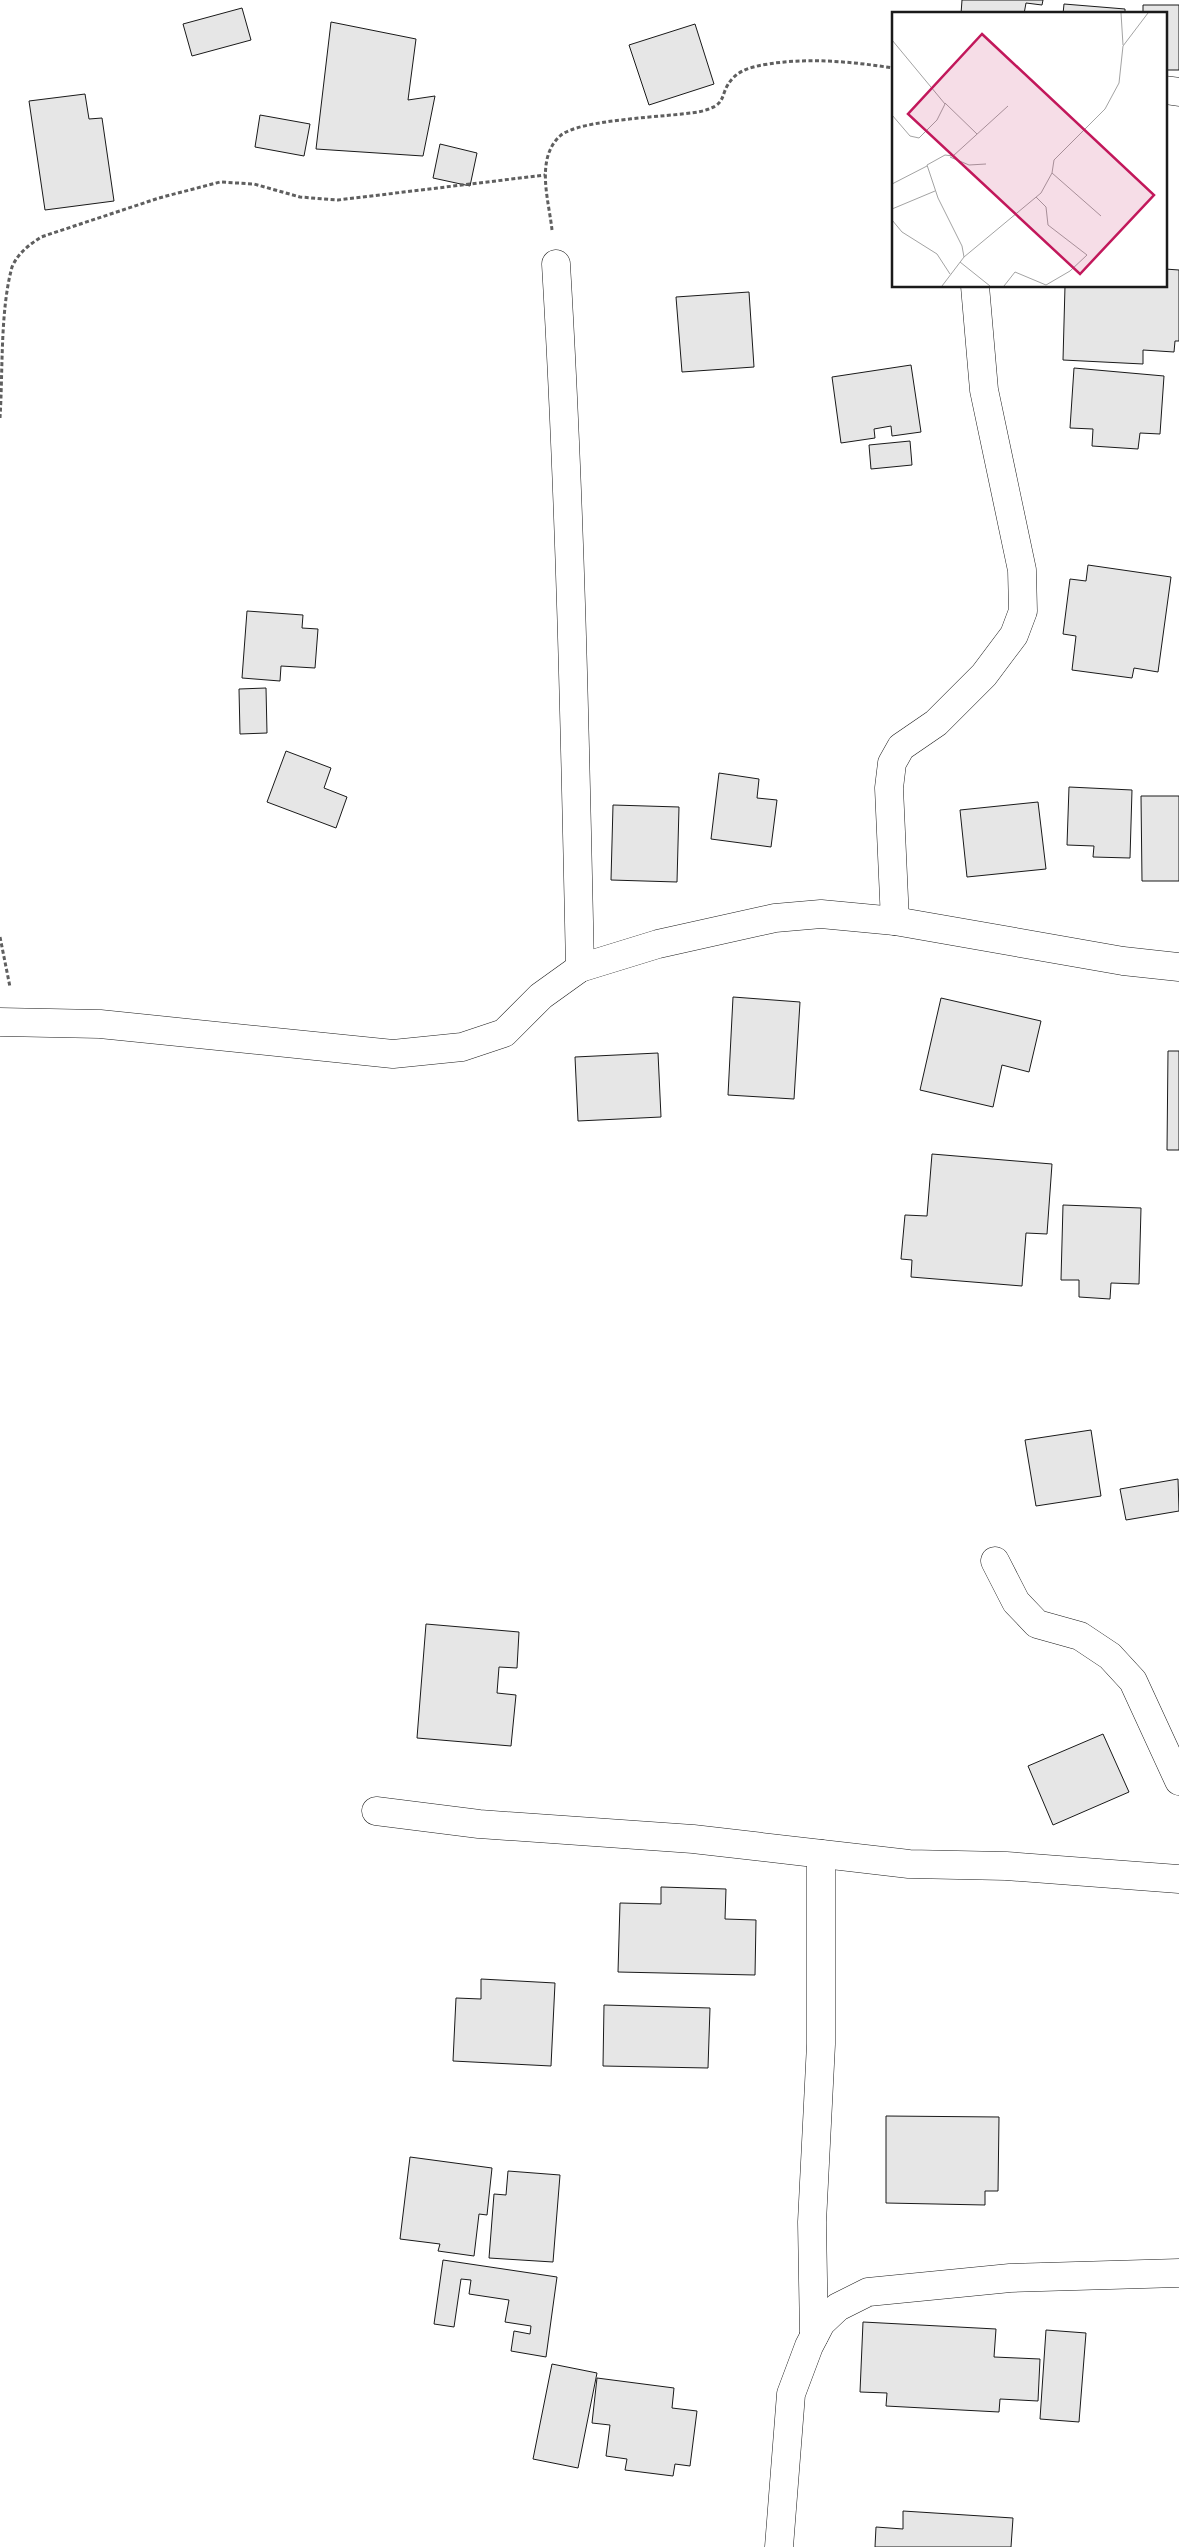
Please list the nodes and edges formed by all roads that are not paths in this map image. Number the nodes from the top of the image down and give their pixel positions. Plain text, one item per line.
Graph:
1 (1166, 90) edge
2 (1179, 92) edge
3 (556, 264) road end
4 (975, 288) edge
5 (895, 921) junction
6 (1179, 967) edge
7 (580, 968) junction
8 (9, 1022) edge
9 (995, 1561) dead end
10 (1179, 1781) edge
11 (376, 1811) dead end
12 (821, 1854) junction
13 (1179, 1879) edge
14 (1179, 2274) edge
15 (814, 2336) junction
16 (779, 2547) edge

1 - 2 street
3 - 7 street
4 - 5 street
5 - 6 street
5 - 7 street
7 - 8 street
9 - 10 street
11 - 12 street
12 - 13 street
12 - 15 street
14 - 15 street
15 - 16 street

